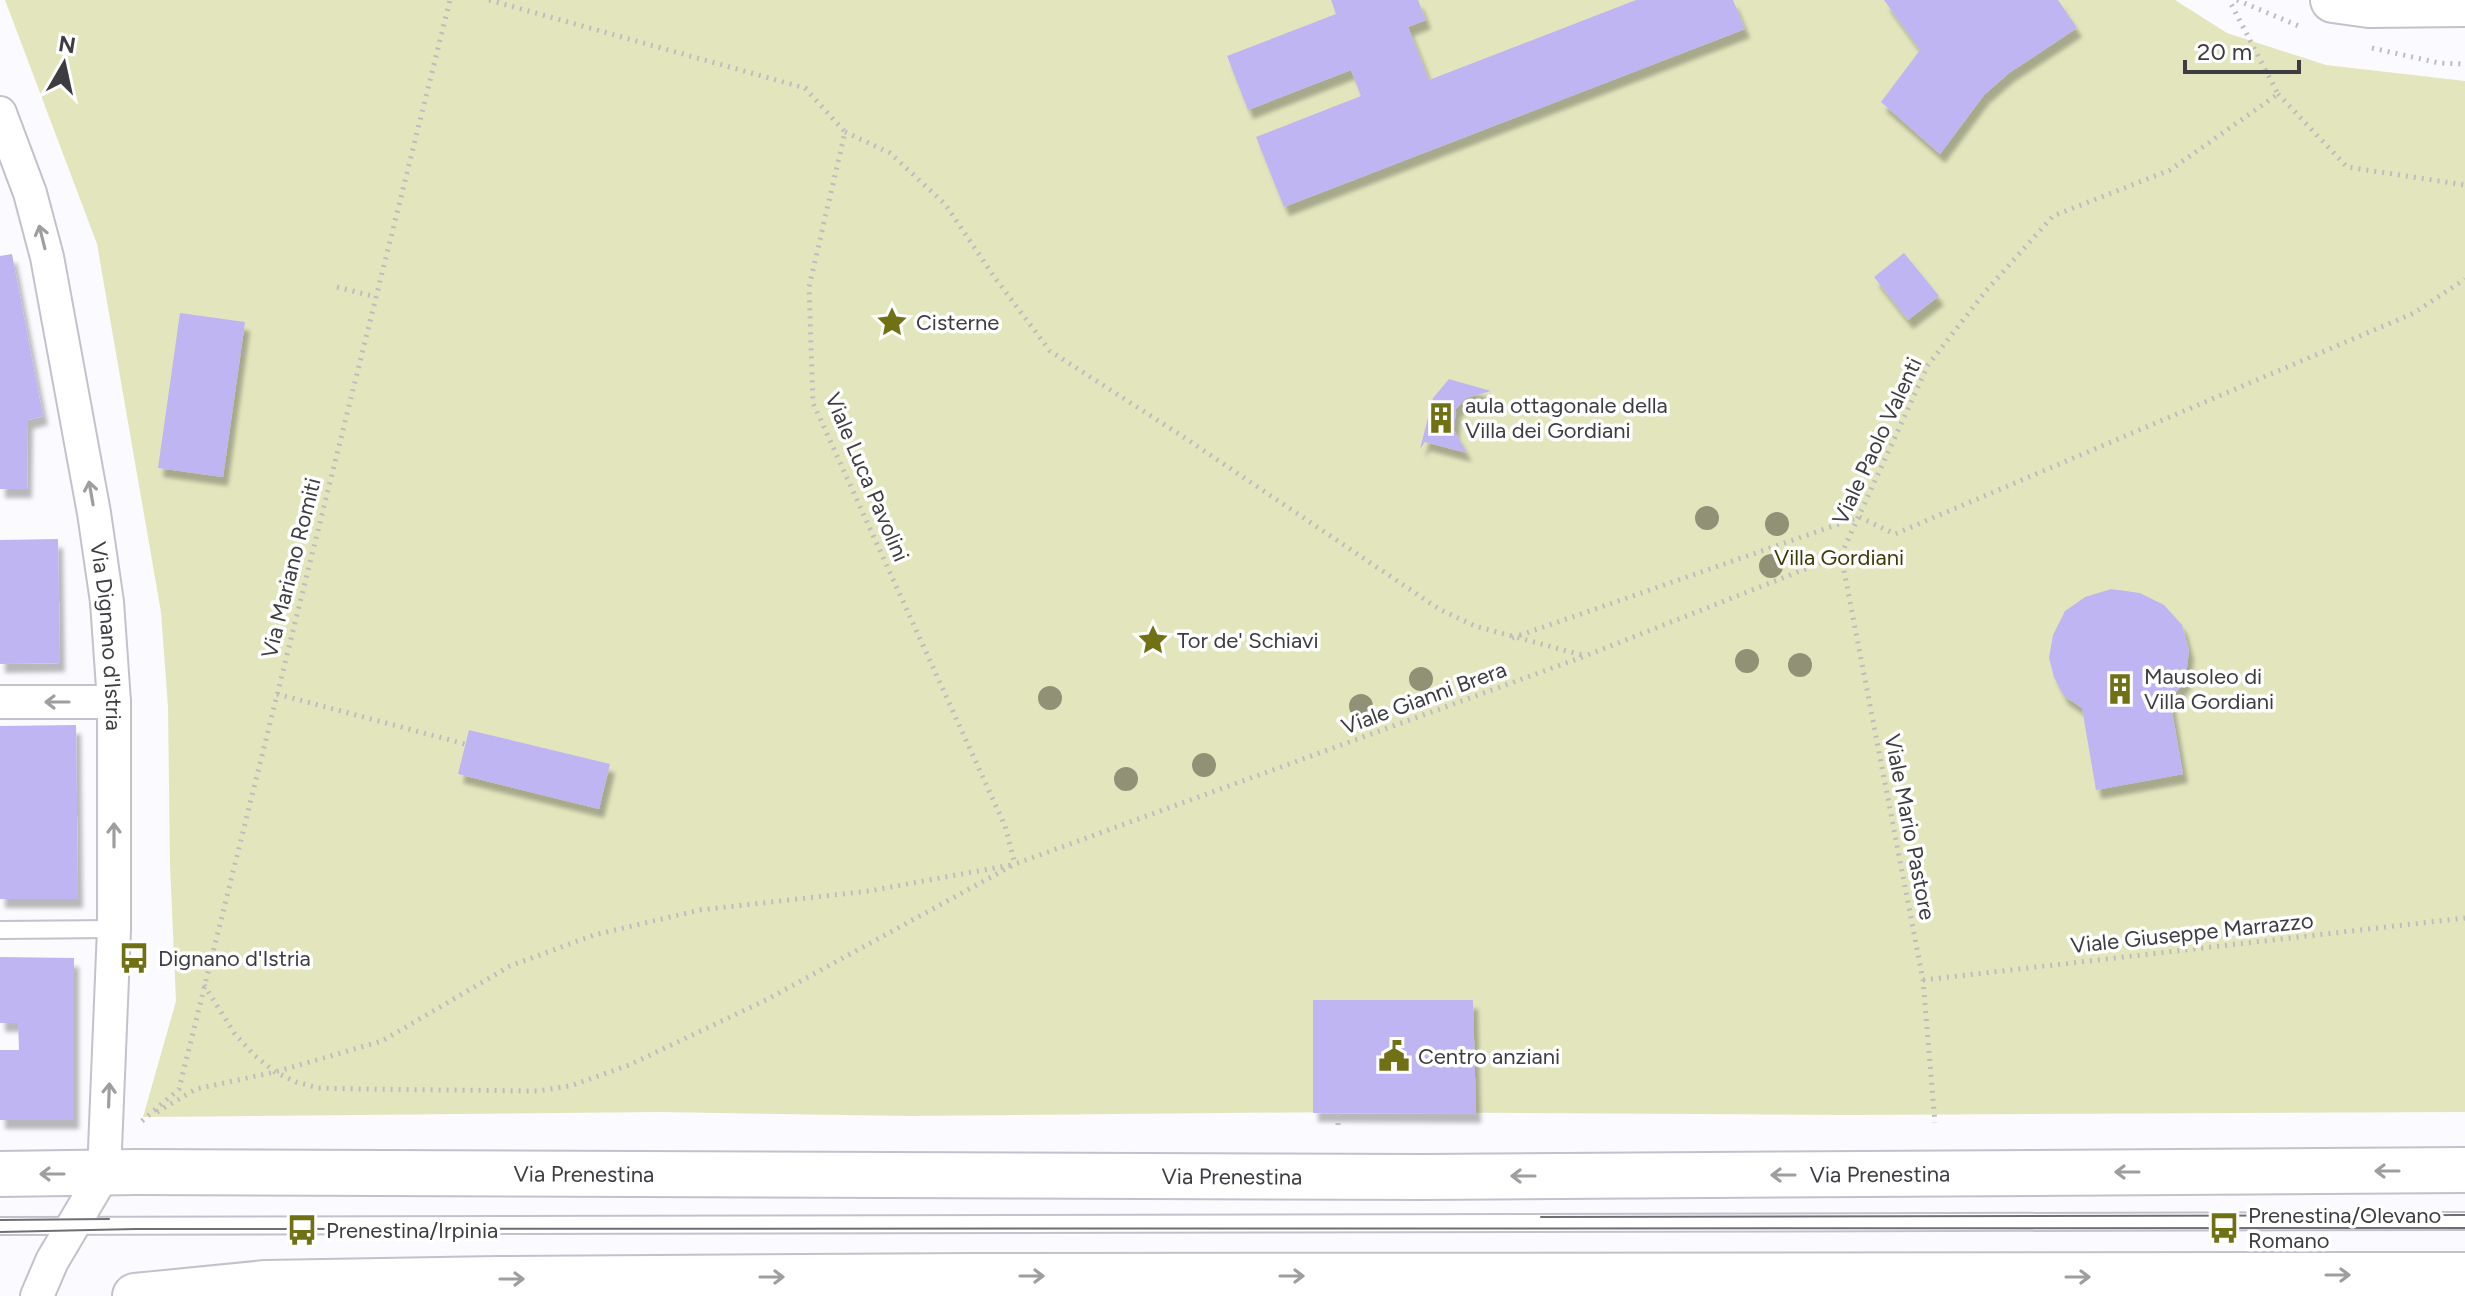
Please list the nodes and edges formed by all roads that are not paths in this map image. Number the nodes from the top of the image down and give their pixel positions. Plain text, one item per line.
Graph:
1 (2333, 0) edge
2 (2459, 3) edge
3 (0, 113) edge
4 (0, 702) edge
5 (114, 702) junction
6 (114, 929) junction
7 (0, 930) edge
8 (2465, 1170) edge
9 (104, 1173) junction
10 (0, 1174) edge
11 (2465, 1221) edge
12 (0, 1226) edge
13 (74, 1226) junction
14 (2465, 1275) edge
15 (1946, 1286) edge
16 (2000, 1286) edge
17 (437, 1288) edge
18 (269, 1290) edge
19 (37, 1296) edge
20 (135, 1296) edge

1 - 2 main road
5 -> 3 street, Via Dignano d'Istria
5 -> 4 street
6 -> 5 street, Via Dignano d'Istria
6 - 7 lane
9 -> 6 street, Via Dignano d'Istria
8 -> 9 main road, Via Prenestina
9 -> 10 main road, Via Prenestina
9 - 13 street
11 - 13 lane
12 - 13 lane
13 - 19 street
16 -> 14 main road
15 - 16 main road
17 -> 15 main road
17 - 18 main road
18 - 20 main road

